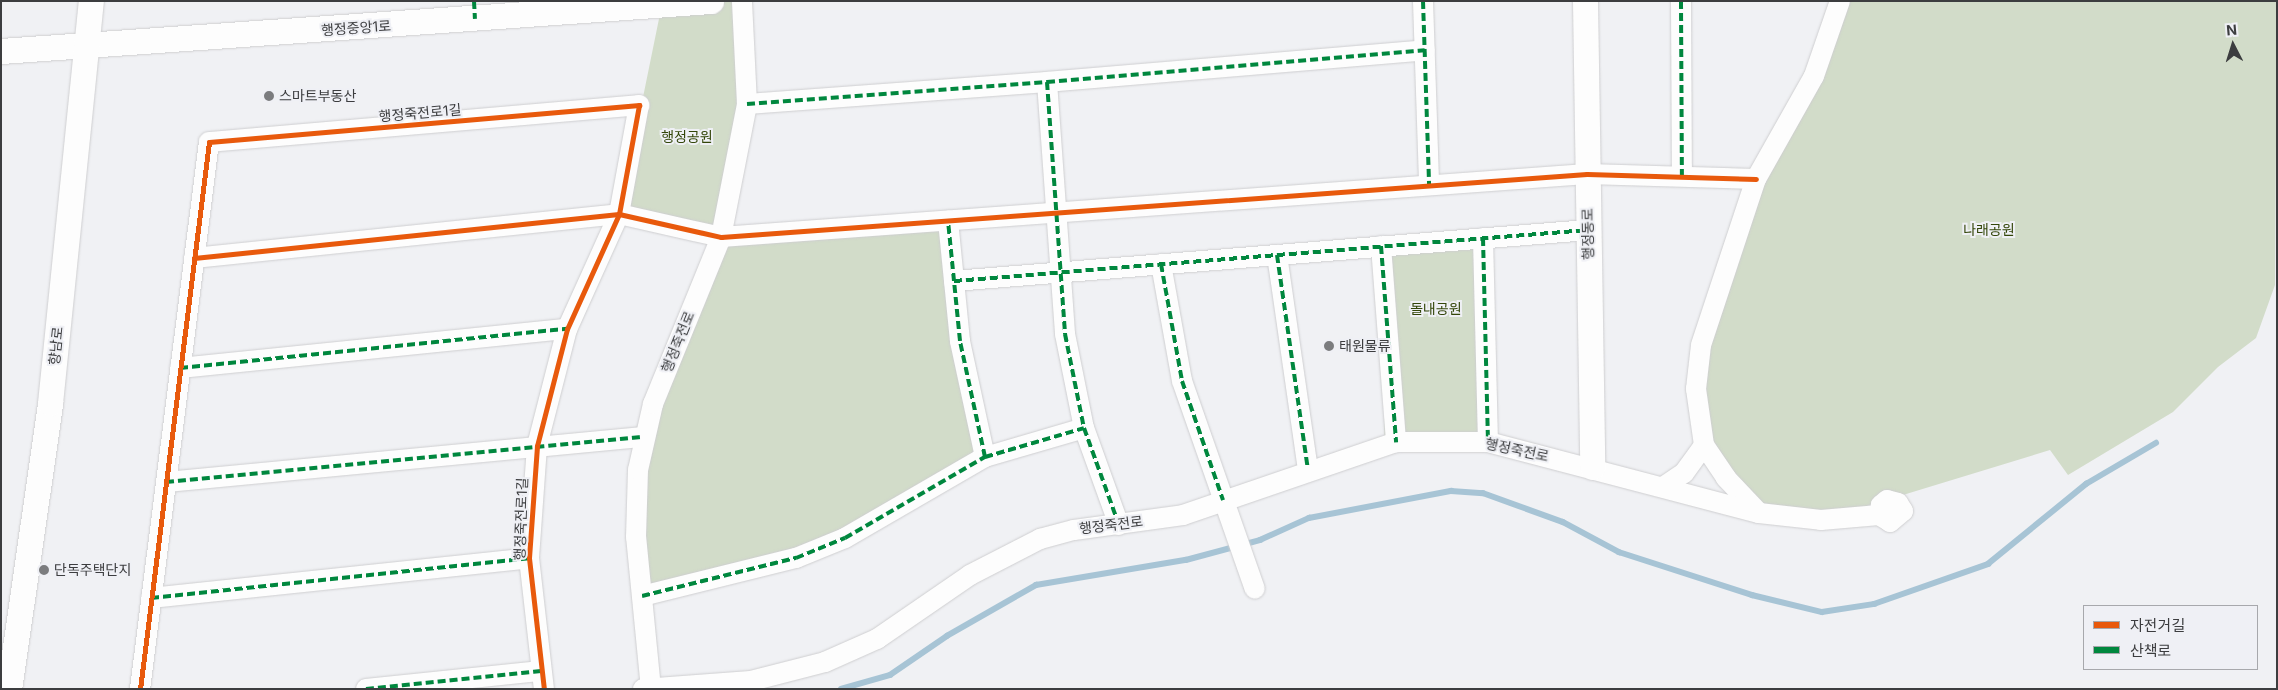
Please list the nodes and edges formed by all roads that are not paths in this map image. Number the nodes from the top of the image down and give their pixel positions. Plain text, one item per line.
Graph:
1 (91, 1) edge
2 (712, 1) edge
3 (742, 1) edge
4 (1423, 1) edge
5 (1585, 1) edge
6 (1681, 1) edge
7 (1840, 1) edge
8 (474, 10) edge
9 (87, 47) junction
10 (1425, 50) junction
11 (1, 51) edge
12 (1047, 82) junction
13 (747, 104) junction
14 (1587, 174) junction
15 (1682, 176) junction
16 (1756, 179) junction
17 (1429, 186) junction
18 (1054, 213) junction
19 (619, 214) junction
20 (948, 221) junction
21 (1588, 230) junction
22 (721, 237) junction
23 (1483, 238) junction
24 (1382, 246) junction
25 (1277, 255) junction
26 (194, 258) junction
27 (1161, 264) junction
28 (1060, 272) junction
29 (954, 281) junction
30 (567, 329) junction
31 (180, 368) junction
32 (1084, 428) junction
33 (644, 436) junction
34 (1396, 442) junction
35 (1488, 442) junction
36 (1704, 445) junction
37 (537, 446) junction
38 (985, 458) junction
39 (1592, 467) junction
40 (1308, 469) junction
41 (166, 482) junction
42 (1663, 487) junction
43 (1223, 500) junction
44 (1759, 513) junction
45 (1879, 515) dead end
46 (1119, 525) junction
47 (529, 558) junction
48 (1255, 589) dead end
49 (642, 596) junction
50 (151, 598) junction
51 (542, 680) edge
52 (648, 688) edge
53 (9, 689) edge
54 (140, 689) edge
55 (366, 689) edge

1 - 9 street, 향남로
2 - 8 street, 행정중앙1로
3 - 13 street, 행정죽전로
4 - 10 street
5 - 14 street, 행정동로
6 - 15 street
7 - 16 street
8 - 9 street, 행정중앙1로
9 - 11 street, 행정중앙1로
9 - 53 street, 향남로
10 - 12 street
10 - 17 street
12 - 13 street
12 - 18 street
13 - 22 street, 행정죽전로
14 - 15 street
14 - 17 street
14 - 21 street, 행정동로
15 - 16 street
16 - 36 street
17 - 18 street
18 - 20 street
18 - 28 street
19 - 22 street
19 - 26 street
19 - 26 street, 행정죽전로1길
19 - 30 street, 행정죽전로1길
20 - 22 street
20 - 29 street
21 - 23 street
21 - 39 street, 행정동로
22 - 33 street, 행정죽전로
23 - 24 street
23 - 35 street
24 - 25 street
24 - 34 street
25 - 27 street
25 - 40 street
26 - 31 street, 행정죽전로1길
27 - 28 street
27 - 43 street
28 - 29 street
28 - 32 street
29 - 38 street
30 - 31 street
30 - 37 street, 행정죽전로1길
31 - 41 street, 행정죽전로1길
32 - 38 street
32 - 46 street
33 - 37 street
33 - 49 street, 행정죽전로
34 - 35 street, 행정죽전로
34 - 40 street, 행정죽전로
35 - 39 street, 행정죽전로
36 - 42 street
36 - 44 street
37 - 41 street
37 - 47 street, 행정죽전로1길
38 - 49 street
39 - 42 street, 행정죽전로
40 - 43 street, 행정죽전로
41 - 50 street, 행정죽전로1길
42 - 44 street, 행정죽전로
43 - 46 street, 행정죽전로
43 - 48 street
44 - 45 street, 행정죽전로
46 - 52 street, 행정죽전로
47 - 50 street, 행정죽전로1길
47 - 51 street, 행정죽전로1길
49 - 52 street, 행정죽전로
50 - 54 street, 행정죽전로1길
51 - 55 street, 행정죽전로1길

